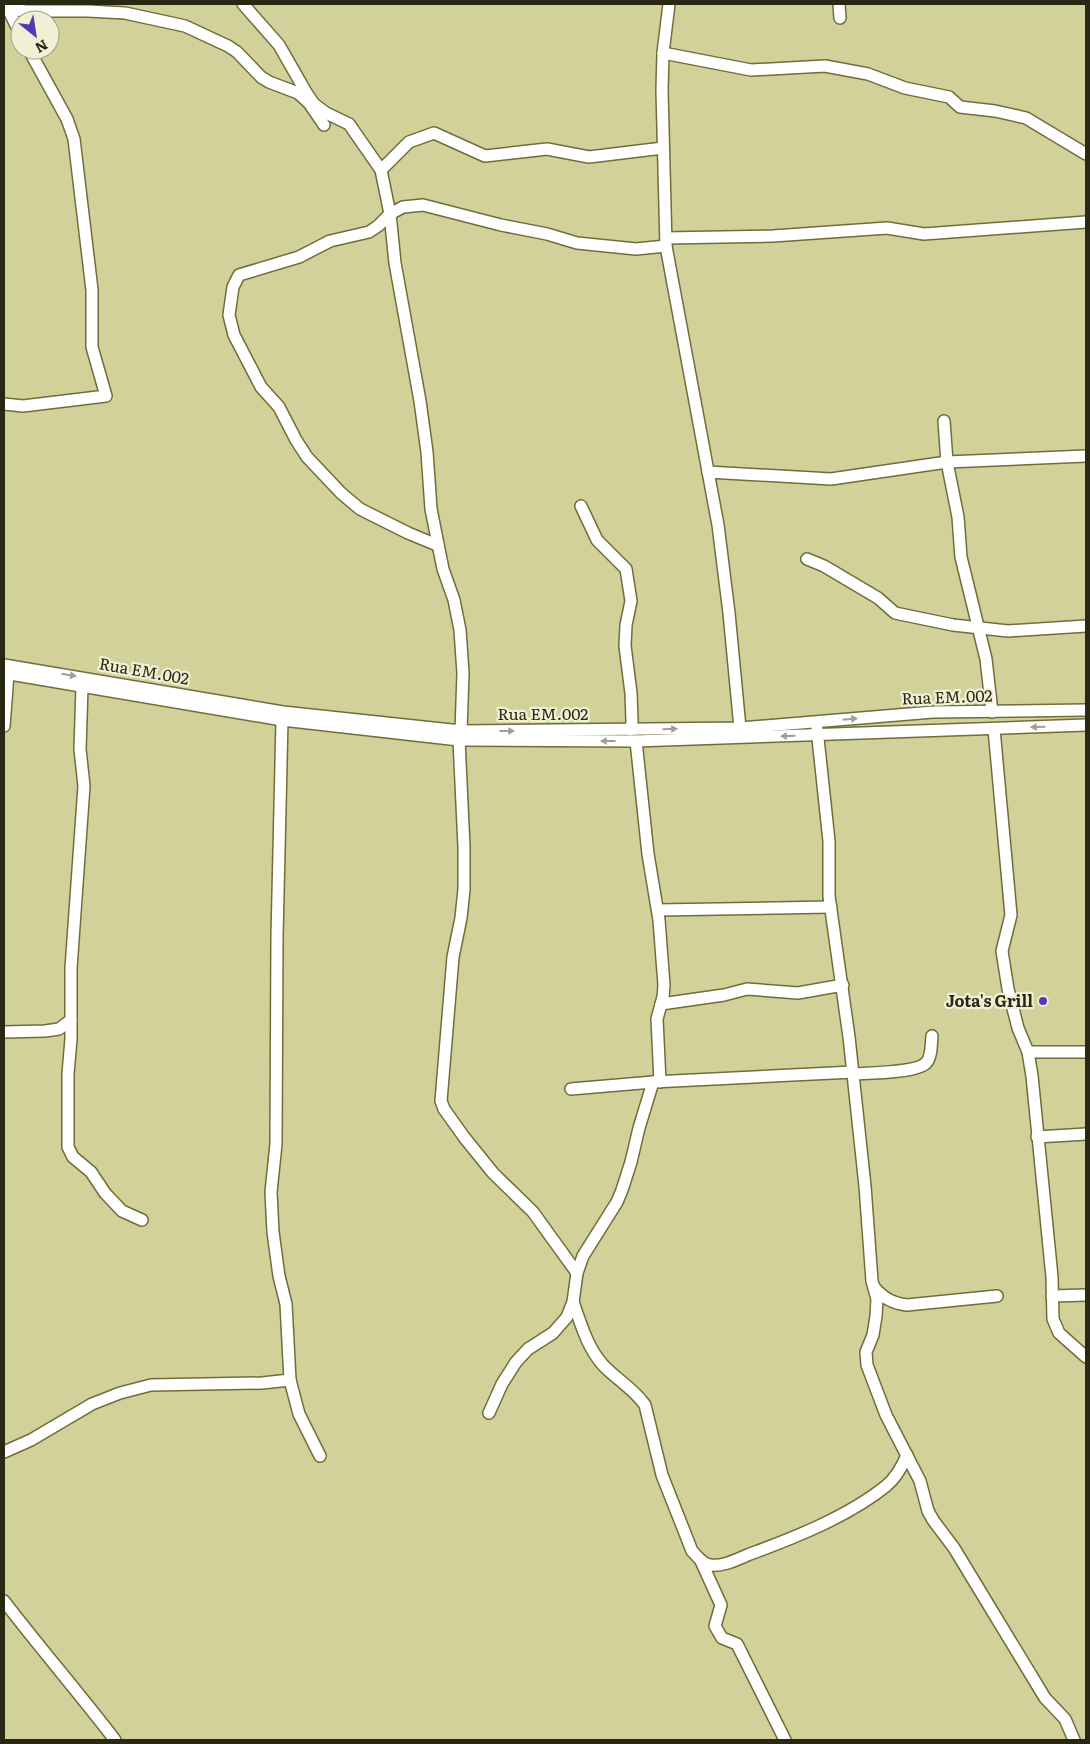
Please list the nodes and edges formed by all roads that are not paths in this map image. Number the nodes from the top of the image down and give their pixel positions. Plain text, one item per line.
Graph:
1 (243, 4) edge
2 (669, 4) edge
3 (839, 4) edge
4 (6, 8) edge
5 (840, 18) dead end
6 (663, 53) junction
7 (35, 60) edge
8 (324, 125) dead end
9 (663, 148) junction
10 (1086, 154) edge
11 (381, 170) junction
12 (390, 214) junction
13 (1086, 222) edge
14 (666, 242) junction
15 (4, 404) edge
16 (944, 421) dead end
17 (1086, 456) edge
18 (947, 462) junction
19 (708, 472) junction
20 (581, 506) dead end
21 (437, 545) junction
22 (807, 560) dead end
23 (1086, 626) edge
24 (977, 628) junction
25 (5, 671) edge
26 (82, 687) junction
27 (1086, 710) edge
28 (992, 712) junction
29 (282, 720) junction
30 (816, 722) junction
31 (1086, 725) edge
32 (4, 726) edge
33 (740, 728) junction
34 (994, 729) junction
35 (631, 730) junction
36 (817, 735) junction
37 (460, 736) junction
38 (636, 741) junction
39 (830, 907) junction
40 (658, 910) junction
41 (843, 985) junction
42 (661, 1004) junction
43 (71, 1020) junction
44 (4, 1032) edge
45 (932, 1036) dead end
46 (1028, 1052) junction
47 (1086, 1052) edge
48 (853, 1073) junction
49 (657, 1082) junction
50 (571, 1089) dead end
51 (1086, 1134) edge
52 (1037, 1137) junction
53 (142, 1220) dead end
54 (577, 1273) junction
55 (874, 1287) junction
56 (1086, 1295) edge
57 (997, 1296) dead end
58 (1052, 1296) junction
59 (573, 1302) junction
60 (1086, 1357) edge
61 (290, 1380) junction
62 (489, 1413) dead end
63 (4, 1452) edge
64 (907, 1455) junction
65 (320, 1456) dead end
66 (701, 1561) junction
67 (4, 1602) edge
68 (115, 1740) edge
69 (781, 1740) edge
70 (1074, 1740) edge

1 - 11 street
2 - 6 street
3 - 5 street
4 - 8 street
6 - 9 street
6 - 10 street
7 - 15 street
9 - 11 street
9 - 14 street
11 - 12 street
12 - 14 street
12 - 21 street
12 - 21 street
13 - 14 street
14 - 19 street
16 - 18 street
17 - 18 street
18 - 19 street
18 - 24 street
19 - 33 street
20 - 35 street
21 - 37 street
22 - 24 street
23 - 24 street
24 - 28 street
25 - 26 street, Rua EM.002
25 - 32 street
25 -> 37 street, Rua EM.002
26 - 29 street, Rua EM.002
26 - 43 street
27 - 28 street, Rua EM.002
30 -> 28 street, Rua EM.002
29 - 37 street, Rua EM.002
29 - 61 street
30 - 33 street, Rua EM.002
30 - 36 street
31 -> 34 street, Rua EM.002
35 -> 33 street, Rua EM.002
34 - 36 street, Rua EM.002
34 - 46 street
37 -> 35 street, Rua EM.002
36 -> 38 street, Rua EM.002
36 - 39 street
38 -> 37 street, Rua EM.002
37 - 54 street
38 - 40 street
39 - 40 street
39 - 41 street
40 - 42 street
41 - 42 street
41 - 48 street
42 - 49 street
43 - 44 street
43 - 53 street
45 - 48 street
46 - 47 street
46 - 52 street
48 - 49 street
48 - 55 street
49 - 50 street
49 - 54 street
51 - 52 street
52 - 58 street
54 - 59 street
55 - 57 street
55 - 64 street
56 - 58 street
58 - 60 street
59 - 62 street
59 - 66 street
61 - 63 street
61 - 65 street
64 - 66 street
64 - 70 street
66 - 69 street
67 - 68 street

